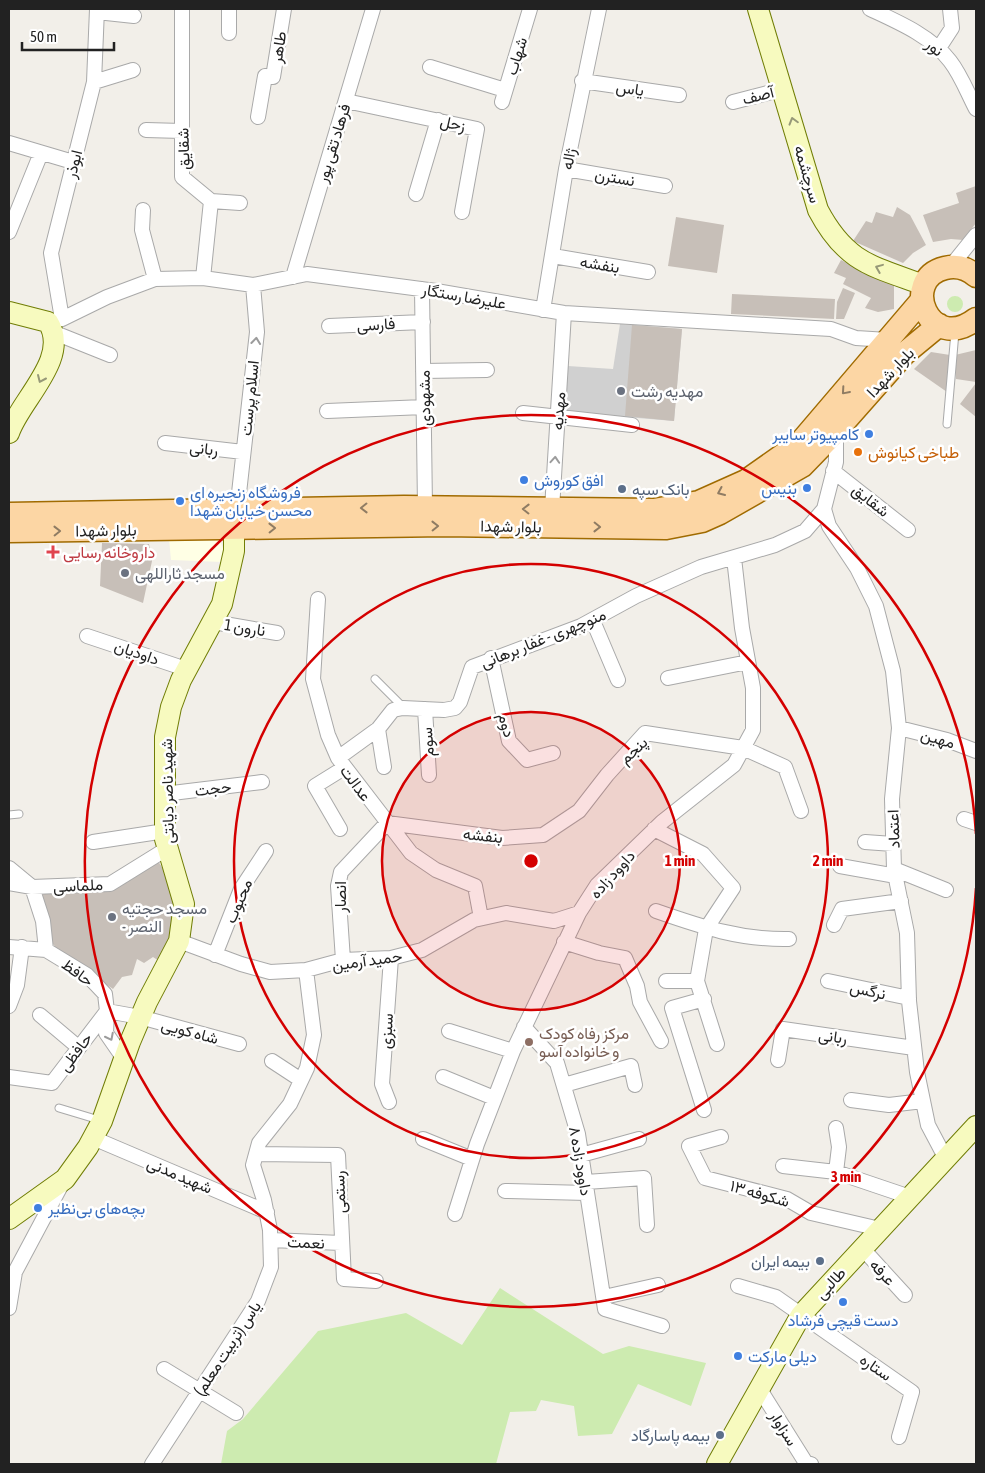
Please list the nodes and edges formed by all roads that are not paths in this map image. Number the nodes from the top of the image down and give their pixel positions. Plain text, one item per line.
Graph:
1 (182, 9) edge
2 (228, 9) edge
3 (284, 9) edge
4 (373, 9) edge
5 (528, 9) edge
6 (599, 9) edge
7 (758, 9) edge
8 (870, 9) edge
9 (950, 9) edge
10 (97, 10) edge
11 (134, 16) dead end
12 (229, 33) dead end
13 (939, 48) junction
14 (430, 68) dead end
15 (133, 70) dead end
16 (582, 81) junction
17 (94, 82) junction
18 (783, 89) junction
19 (678, 94) dead end
20 (346, 101) junction
21 (733, 102) dead end
22 (976, 109) edge
23 (258, 117) dead end
24 (438, 120) junction
25 (146, 130) dead end
26 (182, 131) junction
27 (9, 143) edge
28 (41, 153) junction
29 (73, 162) junction
30 (566, 169) junction
31 (665, 186) dead end
32 (416, 194) dead end
33 (211, 201) junction
34 (240, 203) dead end
35 (143, 210) dead end
36 (462, 212) dead end
37 (9, 232) edge
38 (976, 235) edge
39 (552, 256) junction
40 (951, 266) junction
41 (648, 272) dead end
42 (976, 276) edge
43 (294, 277) junction
44 (155, 278) junction
45 (203, 278) junction
46 (253, 284) junction
47 (422, 289) junction
48 (923, 293) junction
49 (543, 310) junction
50 (9, 312) edge
51 (564, 313) junction
52 (976, 319) edge
53 (422, 322) junction
54 (55, 325) junction
55 (330, 326) dead end
56 (947, 327) junction
57 (856, 338) junction
58 (888, 340) junction
59 (110, 355) dead end
60 (871, 359) junction
61 (487, 370) dead end
62 (423, 371) junction
63 (424, 407) junction
64 (327, 411) dead end
65 (523, 413) dead end
66 (558, 417) junction
67 (947, 424) dead end
68 (632, 425) dead end
69 (836, 432) junction
70 (9, 433) edge
71 (166, 444) dead end
72 (243, 452) junction
73 (833, 471) junction
74 (425, 508) junction
75 (824, 509) junction
76 (9, 514) edge
77 (552, 518) junction
78 (235, 520) junction
79 (908, 530) dead end
80 (9, 531) edge
81 (734, 558) junction
82 (318, 599) dead end
83 (593, 621) junction
84 (213, 622) junction
85 (276, 632) dead end
86 (87, 636) dead end
87 (491, 658) junction
88 (748, 662) junction
89 (186, 669) junction
90 (668, 678) dead end
91 (375, 679) dead end
92 (618, 680) dead end
93 (403, 708) junction
94 (425, 709) junction
95 (899, 728) junction
96 (378, 729) junction
97 (743, 748) junction
98 (976, 751) edge
99 (553, 753) dead end
100 (341, 763) junction
101 (384, 767) dead end
102 (429, 775) dead end
103 (262, 782) dead end
104 (164, 794) junction
105 (800, 812) dead end
106 (19, 814) dead end
107 (574, 815) joint
108 (9, 816) edge
109 (387, 823) junction
110 (340, 829) dead end
111 (654, 829) junction
112 (166, 840) junction
113 (93, 842) dead end
114 (865, 842) dead end
115 (894, 844) junction
116 (266, 851) dead end
117 (840, 866) dead end
118 (9, 868) edge
119 (895, 872) junction
120 (9, 883) edge
121 (32, 887) junction
122 (946, 890) dead end
123 (901, 901) junction
124 (656, 911) dead end
125 (579, 913) junction
126 (480, 918) junction
127 (834, 925) dead end
128 (706, 929) junction
129 (790, 939) dead end
130 (179, 941) junction
131 (564, 942) junction
132 (15, 947) edge
133 (46, 950) junction
134 (215, 955) junction
135 (391, 958) junction
136 (343, 960) junction
137 (306, 970) junction
138 (666, 981) dead end
139 (697, 981) junction
140 (828, 981) dead end
141 (909, 998) junction
142 (704, 999) junction
143 (9, 1006) edge
144 (107, 1011) junction
145 (40, 1015) dead end
146 (140, 1017) junction
147 (524, 1027) junction
148 (449, 1031) dead end
149 (661, 1041) dead end
150 (239, 1044) dead end
151 (717, 1044) dead end
152 (78, 1047) junction
153 (914, 1048) junction
154 (513, 1051) junction
155 (124, 1059) junction
156 (778, 1060) dead end
157 (272, 1061) dead end
158 (9, 1077) edge
159 (443, 1077) dead end
160 (301, 1080) junction
161 (564, 1085) junction
162 (635, 1085) dead end
163 (494, 1098) junction
164 (851, 1100) dead end
165 (923, 1101) junction
166 (389, 1102) dead end
167 (59, 1108) dead end
168 (704, 1110) dead end
169 (976, 1126) edge
170 (836, 1128) dead end
171 (98, 1130) junction
172 (720, 1137) dead end
173 (423, 1139) dead end
174 (639, 1139) dead end
175 (256, 1154) junction
176 (581, 1155) junction
177 (472, 1159) junction
178 (946, 1159) junction
179 (783, 1166) dead end
180 (836, 1172) junction
181 (65, 1179) junction
182 (586, 1188) junction
183 (504, 1191) dead end
184 (910, 1197) junction
185 (267, 1212) junction
186 (455, 1214) dead end
187 (9, 1219) edge
188 (647, 1225) dead end
189 (880, 1229) junction
190 (270, 1240) junction
191 (341, 1243) junction
192 (862, 1248) junction
193 (376, 1281) dead end
194 (658, 1285) dead end
195 (738, 1286) dead end
196 (905, 1295) dead end
197 (604, 1303) junction
198 (9, 1308) edge
199 (801, 1315) junction
200 (662, 1326) dead end
201 (164, 1369) dead end
202 (759, 1388) junction
203 (199, 1391) junction
204 (236, 1413) dead end
205 (899, 1437) dead end
206 (152, 1464) edge
207 (717, 1464) edge
208 (808, 1464) edge

1 - 26 street, شقایق
2 - 12 street
3 - 23 street, طاهر
4 - 20 street, فرهاد تقی پور
5 - 14 street, شهاب
6 - 16 street, ژاله
7 - 18 main road, سرچشمه
8 - 13 street, نور
9 - 13 street
10 - 11 street
10 - 17 street, ابوذر
13 - 22 street, نور
15 - 17 street
16 - 19 street, یاس
16 - 30 street, ژاله
17 - 29 street, ابوذر
18 - 21 street, آصف
48 -> 18 main road, سرچشمه
20 - 24 street, زحل
20 - 43 street, فرهاد تقی پور
24 - 32 street
24 - 36 street, زحل
25 - 26 street
26 - 33 street, شقایق
27 - 28 street
28 - 29 street
28 - 37 street
29 - 54 street, ابوذر
30 - 31 street, نسترن
30 - 39 street, ژاله
33 - 34 street
33 - 45 street
35 - 44 street
38 - 40 street
39 - 41 street, بنفشه
39 - 49 street, ژاله
40 - 42 main road
40 - 48 main road, بلوار شهدا
43 - 46 street, علیرضا رستگار
43 - 47 street, علیرضا رستگار
44 - 45 street, علیرضا رستگار
44 - 54 street, علیرضا رستگار
45 - 46 street, علیرضا رستگار
72 -> 46 street, اسلام پرست
47 - 49 street, علیرضا رستگار
47 - 53 street, مشهودی
48 - 56 main road
48 - 58 main road, بلوار شهدا
49 - 51 street, علیرضا رستگار
50 - 54 main road
51 - 57 street, علیرضا رستگار
51 - 66 street, مهدیه
52 - 56 main road, بلوار شهدا
53 - 55 street, فارسی
53 - 62 street, مشهودی
54 - 59 street
54 -> 70 main road
56 - 67 lane
56 - 69 main road, بلوار شهدا
57 - 58 street, علیرضا رستگار
57 - 60 street
58 - 60 main road, بلوار شهدا
60 -> 77 main road, بلوار شهدا
61 - 62 street
62 - 63 street, مشهودی
63 - 64 street
63 - 74 street, مشهودی
65 - 66 street
66 - 68 street
77 -> 66 street, مهدیه
69 - 73 street
77 -> 69 main road, بلوار شهدا
71 - 72 street, ربانی
72 - 78 street, اسلام پرست
73 - 75 street
73 - 79 street, شقایق
77 -> 74 main road, بلوار شهدا
74 -> 78 main road, بلوار شهدا
75 - 81 street, منوچهری - غفار برهانی
75 - 95 street, اعتماد
76 - 78 main road, بلوار شهدا
78 -> 77 main road, بلوار شهدا
80 -> 78 main road, بلوار شهدا
78 - 84 main road, شهید ناصر دیانتی
81 - 83 street, منوچهری - غفار برهانی
81 - 88 street, داوود زاده
82 - 100 street, عدالت
83 - 87 street, منوچهری - غفار برهانی
83 - 92 street
84 - 85 street, نارون 1
84 - 89 main road, شهید ناصر دیانتی
86 - 89 street, داودیان
87 - 94 street, منوچهری - غفار برهانی
87 - 99 street, دوم
88 - 90 street
88 - 97 street, داوود زاده
89 - 104 main road, شهید ناصر دیانتی
91 - 93 lane
93 - 94 street, منوچهری - غفار برهانی
93 - 96 street
94 - 102 street, سوم
95 - 98 street, مهین
95 - 115 street, اعتماد
96 - 100 street
96 - 101 street
97 - 105 street
97 - 107 street, پنجم
97 - 111 street, داوود زاده
100 - 109 street, عدالت
100 - 110 street
103 - 104 street, حجت
104 - 112 main road, شهید ناصر دیانتی
106 - 108 lane
107 - 109 street, بنفشه
109 - 126 street, عدالت
109 - 136 street, انصار
111 - 125 street, داوود زاده
111 - 128 street
112 - 113 street
112 - 121 street, ملماسی
112 - 130 main road, شهید ناصر دیانتی
114 - 115 street
115 - 119 street, اعتماد
116 - 134 street, محبوب
117 - 119 street
118 - 121 street
119 - 122 street
119 - 123 street, اعتماد
120 - 121 street, ملماسی
121 - 133 street
123 - 127 street
123 - 141 street, اعتماد
124 - 128 street
125 - 126 street, حمید آرمین
125 - 131 street, داوود زاده
126 - 135 street, حمید آرمین
128 - 129 street
128 - 139 street
130 - 134 street, حمید آرمین
130 - 146 main road, شهید ناصر دیانتی
131 - 147 street, داوود زاده
131 - 149 street
132 - 133 street, حافظ
132 - 143 street
133 - 144 street, حافظ
134 - 137 street, حمید آرمین
135 - 136 street, حمید آرمین
135 - 166 street, سبزی
136 - 137 street, حمید آرمین
137 - 160 street, یاس (تربیت معلم)
138 - 139 street
139 - 142 street
140 - 141 street, نرگس
141 - 153 street, اعتماد
142 - 151 street
142 - 168 street
144 - 146 street, شاه کویی
144 - 152 street, حافظی
144 -> 155 street, حافظ
145 - 152 street
146 - 150 street, شاه کویی
146 - 155 main road, شهید ناصر دیانتی
147 - 154 street, داوود زاده
147 - 161 street, داوود زاده ۸
148 - 154 street
152 - 158 street, حافظی
153 - 156 street, ربانی
153 - 165 street, اعتماد
154 - 163 street, داوود زاده
155 - 171 main road, شهید ناصر دیانتی
157 - 160 street
159 - 163 street
160 - 175 street, یاس (تربیت معلم)
161 - 162 street
161 - 176 street, داوود زاده ۸
163 - 177 street, داوود زاده
164 - 165 street
165 - 178 street, اعتماد
167 - 171 lane
169 - 178 main road, طالبی
170 - 180 street
171 - 181 main road, شهید ناصر دیانتی
171 - 185 street, شهید مدنی
172 - 189 street, شکوفه ۱۳
173 - 177 street
174 - 176 street
175 - 185 street, یاس (تربیت معلم)
175 - 191 street, رستمی
176 - 182 street, داوود زاده ۸
177 - 186 street, داوود زاده
178 - 184 main road, طالبی
179 - 180 street
180 - 184 street
181 - 187 main road, شهید ناصر دیانتی
181 - 198 street
182 - 183 street
182 - 188 street
182 - 197 street, داوود زاده ۸
184 - 189 main road, طالبی
185 - 190 street, یاس (تربیت معلم)
189 - 192 main road, طالبی
190 - 191 street, نعمت
190 - 203 street, یاس (تربیت معلم)
191 - 193 street, رستمی
192 - 196 street, عرفه
192 - 199 main road, طالبی
194 - 197 street
195 - 199 street
197 - 200 street
199 - 202 main road, طالبی
199 - 205 street, ستاره
201 - 203 street
202 - 207 main road, طالبی
202 - 208 street, سزاوار
203 - 204 street
203 - 206 street, یاس (تربیت معلم)

